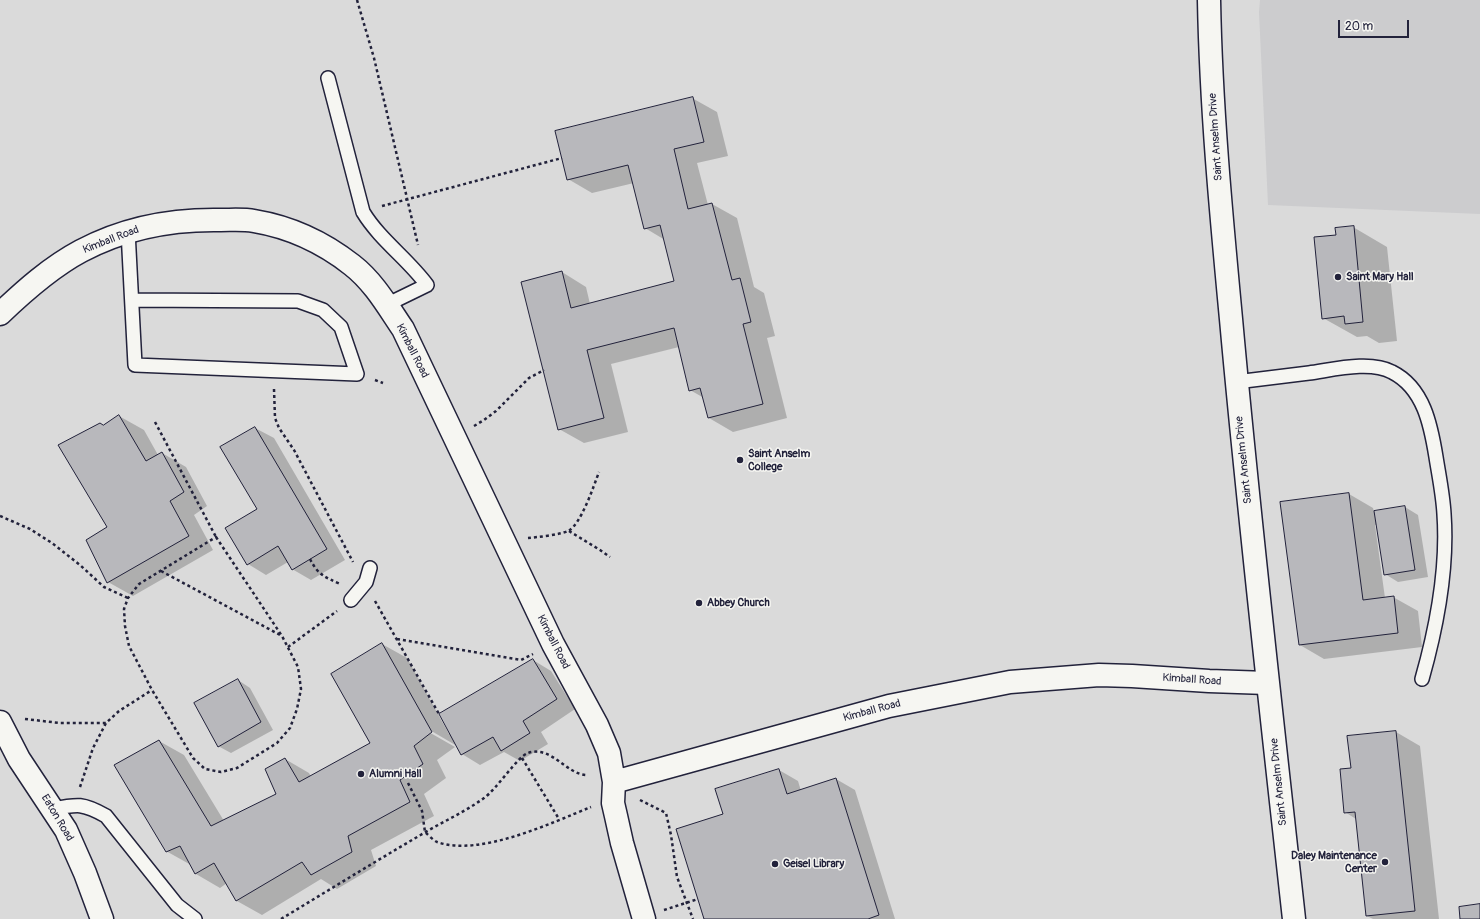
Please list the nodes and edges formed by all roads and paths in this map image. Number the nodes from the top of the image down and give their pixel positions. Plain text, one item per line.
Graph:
1 (357, 0) edge
2 (1209, 0) edge
3 (328, 78) dead end
4 (562, 158) dead end
5 (408, 199) junction
6 (362, 212) junction
7 (128, 232) junction
8 (420, 276) junction
9 (132, 300) junction
10 (386, 305) junction
11 (0, 314) edge
12 (274, 370) junction
13 (544, 370) dead end
14 (1236, 382) junction
15 (484, 420) dead end
16 (155, 422) dead end
17 (599, 472) dead end
18 (0, 516) edge
19 (569, 531) junction
20 (216, 537) junction
21 (527, 538) dead end
22 (610, 557) dead end
23 (310, 559) dead end
24 (354, 565) dead end
25 (370, 568) dead end
26 (161, 571) junction
27 (346, 586) dead end
28 (128, 598) junction
29 (374, 599) dead end
30 (351, 600) joint
31 (282, 636) junction
32 (397, 639) junction
33 (288, 647) junction
34 (534, 654) dead end
35 (1422, 679) dead end
36 (1268, 682) junction
37 (152, 690) junction
38 (439, 714) dead end
39 (21, 718) dead end
40 (0, 722) edge
41 (106, 723) junction
42 (522, 758) junction
43 (586, 775) dead end
44 (614, 782) junction
45 (408, 783) dead end
46 (645, 802) dead end
47 (75, 805) junction
48 (594, 806) dead end
49 (52, 809) junction
50 (559, 820) junction
51 (425, 832) junction
52 (698, 899) dead end
53 (686, 903) junction
54 (653, 915) edge
55 (102, 919) edge
56 (194, 919) edge
57 (281, 919) edge
58 (694, 919) edge
59 (1294, 919) edge

1 - 5 path
2 - 14 street, Saint Anselm Drive
3 - 6 lane
4 - 5 path
5 - 6 path
5 - 8 path
6 - 8 lane
7 - 9 lane
7 - 10 street, Kimball Road
7 - 11 street, Kimball Road
8 - 10 lane
9 - 12 lane
9 - 12 lane
10 - 44 street, Kimball Road
12 - 24 path
13 - 15 path
14 - 35 lane
14 - 36 street, Saint Anselm Drive
16 - 20 path
17 - 19 path
18 - 28 path
19 - 21 path
19 - 22 path
20 - 26 path
20 - 31 path
23 - 27 path
25 - 30 lane
26 - 28 path
26 - 31 path
28 - 37 path
29 - 32 path
30 - 33 path
31 - 33 path
32 - 34 path
32 - 38 path
33 - 37 path
36 - 44 street, Kimball Road
36 - 59 street, Saint Anselm Drive
37 - 41 path
39 - 41 path
40 - 49 street, Eaton Road
41 - 47 path
42 - 43 path
42 - 50 path
42 - 51 path
44 - 54 street
45 - 51 path
46 - 53 path
47 - 49 lane
47 - 56 lane
48 - 50 path
49 - 55 street, Eaton Road
50 - 51 path
51 - 57 path
52 - 53 path
53 - 54 path
53 - 58 path

